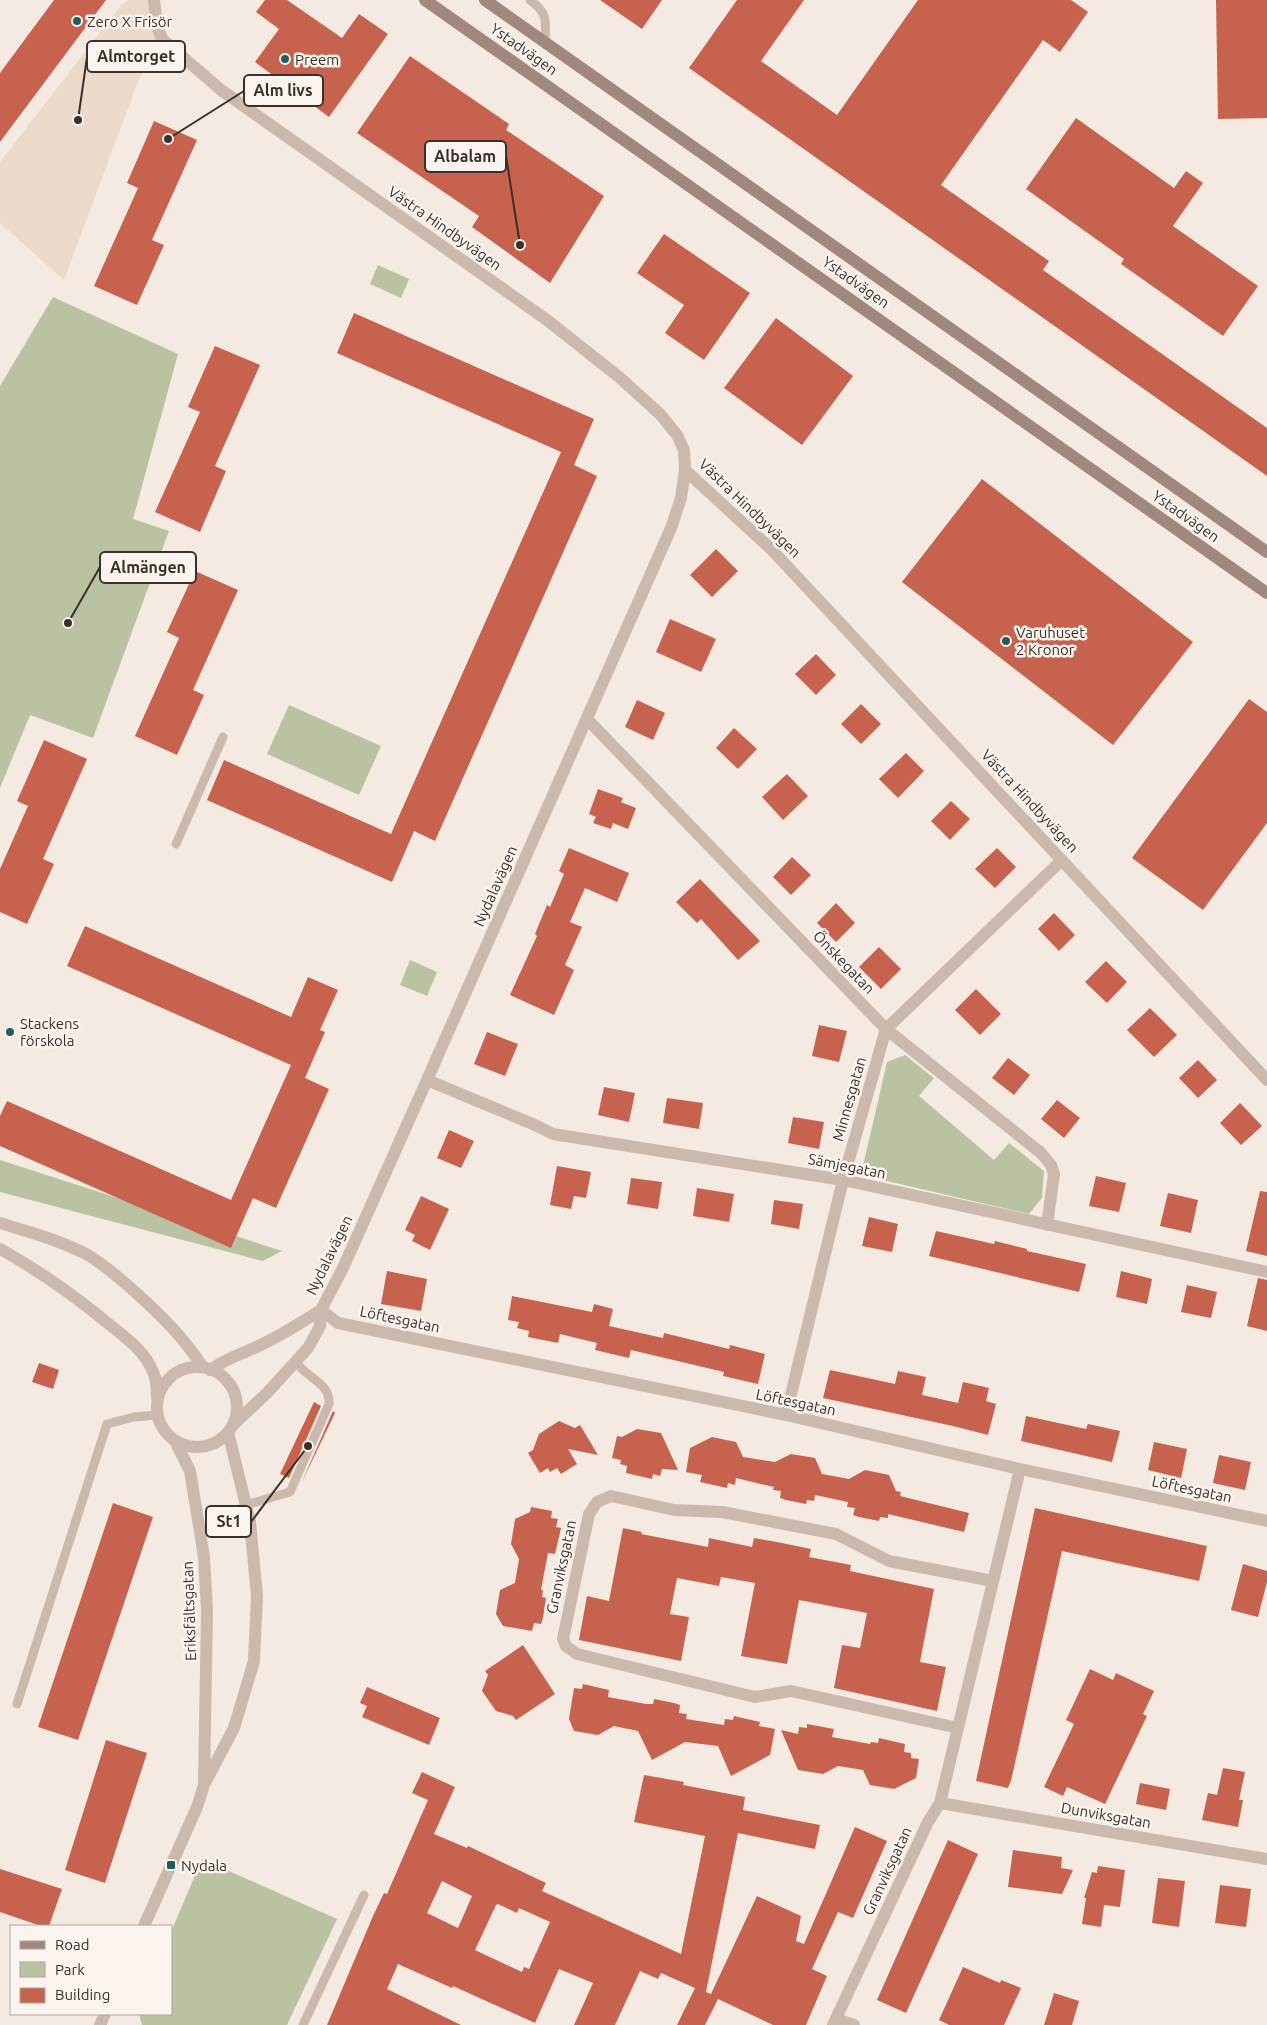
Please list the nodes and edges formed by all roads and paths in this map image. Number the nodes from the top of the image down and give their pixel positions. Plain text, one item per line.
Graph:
1 (154, 0) edge
2 (424, 0) edge
3 (485, 0) edge
4 (530, 0) edge
5 (545, 42) junction
6 (685, 470) junction
7 (1267, 552) edge
8 (1267, 593) edge
9 (587, 719) junction
10 (223, 737) dead end
11 (176, 844) dead end
12 (1062, 860) junction
13 (886, 1029) junction
14 (427, 1080) junction
15 (1267, 1080) edge
16 (843, 1180) junction
17 (0, 1223) edge
18 (1047, 1225) junction
19 (0, 1249) edge
20 (1267, 1272) edge
21 (321, 1310) junction
22 (296, 1362) junction
23 (207, 1368) junction
24 (157, 1401) junction
25 (157, 1415) junction
26 (786, 1415) junction
27 (231, 1428) junction
28 (175, 1441) junction
29 (1020, 1469) junction
30 (246, 1505) junction
31 (1267, 1521) edge
32 (993, 1581) junction
33 (17, 1704) dead end
34 (958, 1728) junction
35 (204, 1785) junction
36 (940, 1803) junction
37 (1267, 1858) edge
38 (364, 1895) dead end
39 (144, 1925) edge
40 (834, 2022) edge
41 (303, 2025) edge
42 (854, 2025) edge

1 - 6 street, Västra Hindbyvägen
2 - 8 main road, Ystadvägen
3 - 5 main road, Ystadvägen
4 - 5 lane
5 - 7 main road, Ystadvägen
6 - 9 street, Nydalavägen
6 - 12 street, Västra Hindbyvägen
9 - 13 street, Önskegatan
9 - 14 street, Nydalavägen
10 - 11 lane
12 - 13 street
12 - 15 street, Västra Hindbyvägen
13 - 16 street, Minnesgatan
13 - 18 street, Önskegatan
14 - 16 street, Sämjegatan
14 - 21 street, Nydalavägen
16 - 18 street, Sämjegatan
16 - 26 street, Minnesgatan
17 - 23 street
18 - 20 street, Sämjegatan
19 - 24 street
21 - 22 street, Nydalavägen
21 - 23 street, Nydalavägen
21 - 26 street, Löftesgatan
22 - 27 street, Nydalavägen
22 - 30 lane
23 - 24 street
23 - 27 street
24 - 25 street
25 - 28 street
25 - 33 lane
26 - 29 street, Löftesgatan
27 - 28 street
27 - 30 street, Eriksfältsgatan
28 - 35 street, Eriksfältsgatan
29 - 31 street, Löftesgatan
29 - 32 street, Granviksgatan
30 - 35 street, Eriksfältsgatan
32 - 34 street, Granviksgatan
32 - 34 street, Granviksgatan
34 - 36 street, Granviksgatan
35 - 39 street, Eriksfältsgatan
36 - 37 street, Dunviksgatan
36 - 40 street, Granviksgatan
38 - 41 lane
40 - 42 street

